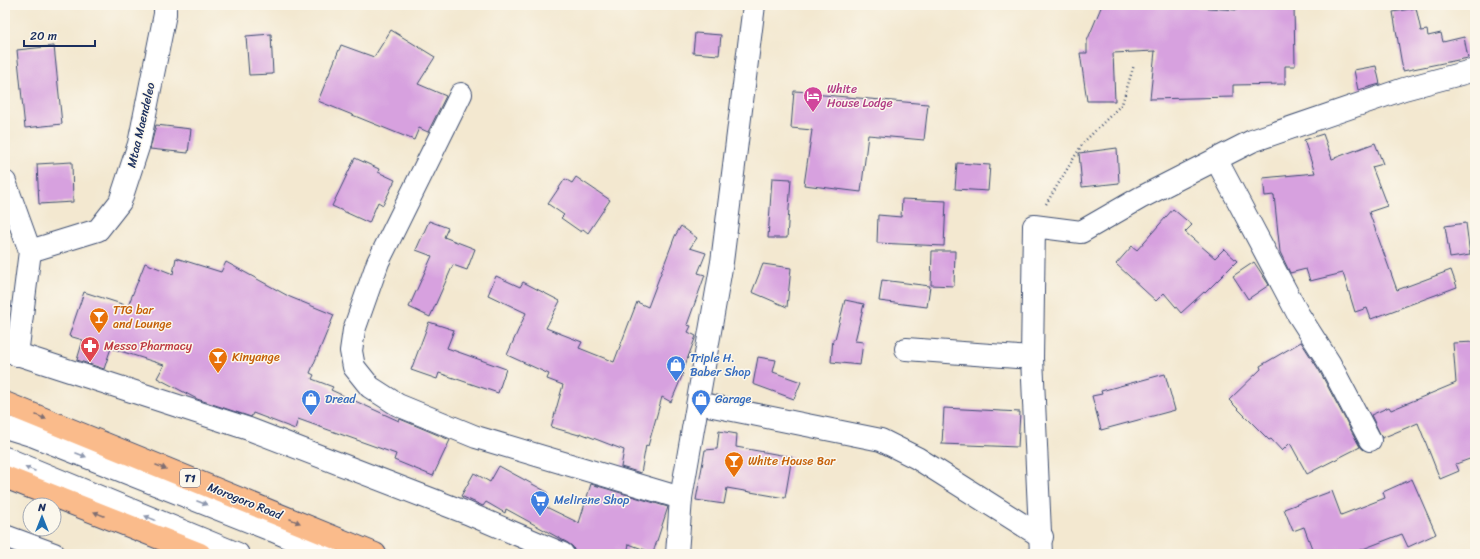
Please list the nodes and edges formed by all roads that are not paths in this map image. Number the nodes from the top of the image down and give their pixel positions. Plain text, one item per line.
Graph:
1 (165, 5) edge
2 (754, 5) edge
3 (1475, 70) edge
4 (461, 94) dead end
5 (1216, 159) junction
6 (5, 182) edge
7 (30, 251) junction
8 (906, 349) dead end
9 (11, 353) edge
10 (1032, 358) junction
11 (5, 403) edge
12 (698, 403) junction
13 (5, 427) edge
14 (1370, 440) dead end
15 (5, 458) edge
16 (5, 477) edge
17 (681, 498) junction
18 (5, 536) edge
19 (1042, 546) edge
20 (54, 554) edge
21 (200, 554) edge
22 (238, 554) edge
23 (327, 554) edge
24 (375, 554) edge
25 (563, 554) edge
26 (677, 554) edge

1 - 7 street, Mtaa Maendeleo
2 - 12 street
3 - 5 street
4 - 17 street
5 - 10 street
5 - 14 street
6 - 7 street
7 - 9 street
8 - 10 street
9 - 25 street
10 - 19 street
11 -> 24 highway, Morogoro Road / T1
12 - 17 street
12 - 19 street
13 -> 23 street, Morogoro Road
22 -> 15 street
21 -> 16 highway
17 - 26 street
18 - 20 street

